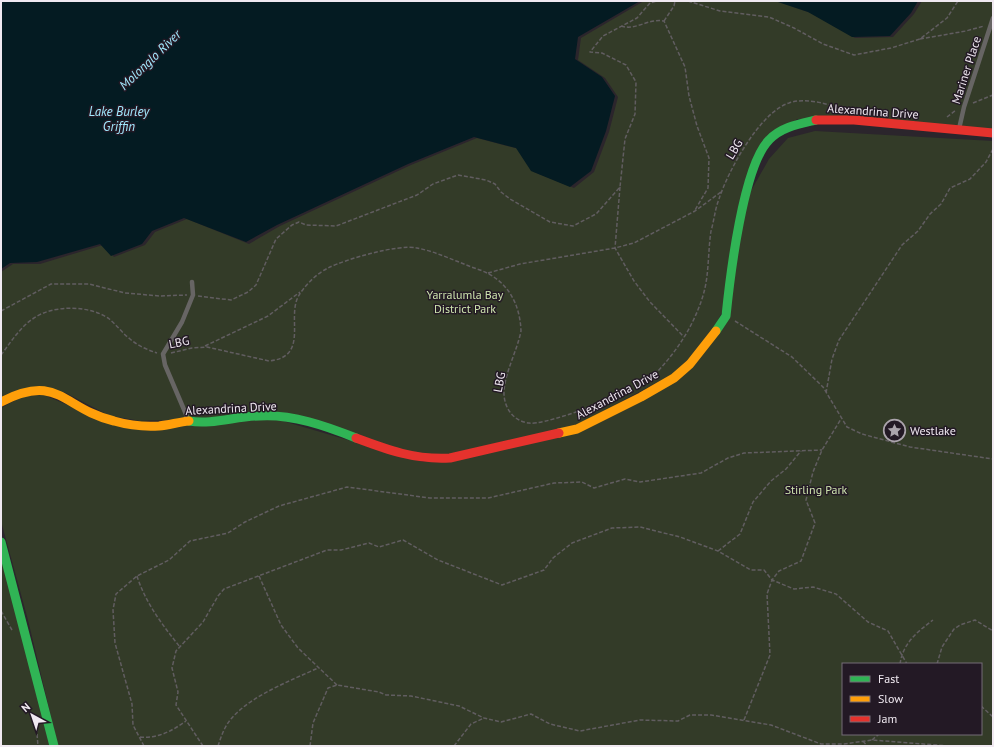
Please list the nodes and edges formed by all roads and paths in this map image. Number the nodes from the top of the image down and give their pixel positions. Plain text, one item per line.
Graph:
1 (657, 1) edge
2 (675, 1) edge
3 (688, 1) edge
4 (958, 1) edge
5 (993, 18) edge
6 (664, 21) junction
7 (991, 25) junction
8 (621, 26) junction
9 (920, 39) junction
10 (993, 95) edge
11 (964, 107) junction
12 (850, 110) dead end
13 (944, 119) dead end
14 (959, 129) junction
15 (993, 133) edge
16 (993, 149) edge
17 (620, 187) junction
18 (722, 192) junction
19 (695, 211) junction
20 (615, 248) junction
21 (488, 273) junction
22 (192, 282) dead end
23 (303, 290) junction
24 (193, 295) junction
25 (1, 311) edge
26 (726, 316) junction
27 (684, 337) junction
28 (203, 347) junction
29 (1, 354) edge
30 (163, 354) junction
31 (649, 380) dead end
32 (826, 393) junction
33 (611, 400) dead end
34 (1, 402) edge
35 (841, 419) junction
36 (189, 421) junction
37 (822, 450) junction
38 (801, 451) junction
39 (993, 459) edge
40 (1, 542) edge
41 (718, 551) junction
42 (137, 576) junction
43 (260, 576) junction
44 (772, 580) junction
45 (933, 620) dead end
46 (993, 631) edge
47 (180, 647) junction
48 (902, 655) junction
49 (900, 663) edge
50 (906, 663) edge
51 (937, 663) edge
52 (318, 668) junction
53 (337, 685) junction
54 (982, 707) edge
55 (993, 717) edge
56 (484, 718) junction
57 (744, 720) junction
58 (186, 721) junction
59 (878, 735) edge
60 (139, 737) junction
61 (872, 740) junction
62 (863, 741) junction
63 (54, 746) edge
64 (144, 746) edge
65 (203, 746) edge
66 (218, 746) edge
67 (310, 746) edge
68 (454, 746) edge
69 (867, 746) edge
70 (949, 746) edge

1 - 8 path
2 - 6 path
3 - 9 path
4 - 9 path
5 - 7 lane, Mariner Place
6 - 8 path
6 - 19 path
7 - 9 path
7 - 11 lane, Mariner Place
8 - 17 path
10 - 11 path
11 - 13 path
11 - 14 lane, Mariner Place
12 - 18 path, LBG
14 - 15 main road, Alexandrina Drive
14 - 26 main road, Alexandrina Drive
16 - 32 path
17 - 20 path
17 - 24 path
18 - 19 path
18 - 27 path, LBG
19 - 20 path
20 - 21 path
20 - 27 path
21 - 23 path, LBG
21 - 33 path, LBG
22 - 24 lane
23 - 28 path
23 - 28 path, LBG
24 - 25 path
24 - 30 lane
26 - 32 path
26 - 36 main road, Alexandrina Drive
27 - 31 path, LBG
28 - 30 path, LBG
29 - 30 path, LBG
30 - 36 lane
32 - 35 path
34 - 36 main road, Alexandrina Drive
35 - 37 path
35 - 39 path
37 - 38 path
37 - 44 path
38 - 41 path
38 - 42 path
40 - 63 main road
41 - 43 path
41 - 44 path
42 - 47 path
42 - 60 path
43 - 47 path
43 - 52 path
44 - 48 path
44 - 57 path
45 - 48 path
46 - 51 path
47 - 58 path
48 - 49 path
48 - 50 path
52 - 53 path
52 - 66 path
53 - 56 path
53 - 67 path
54 - 55 path
56 - 57 path
56 - 68 path
57 - 62 path
58 - 60 path
58 - 65 path
59 - 61 path
60 - 64 path
61 - 62 path
61 - 70 path
62 - 69 path

